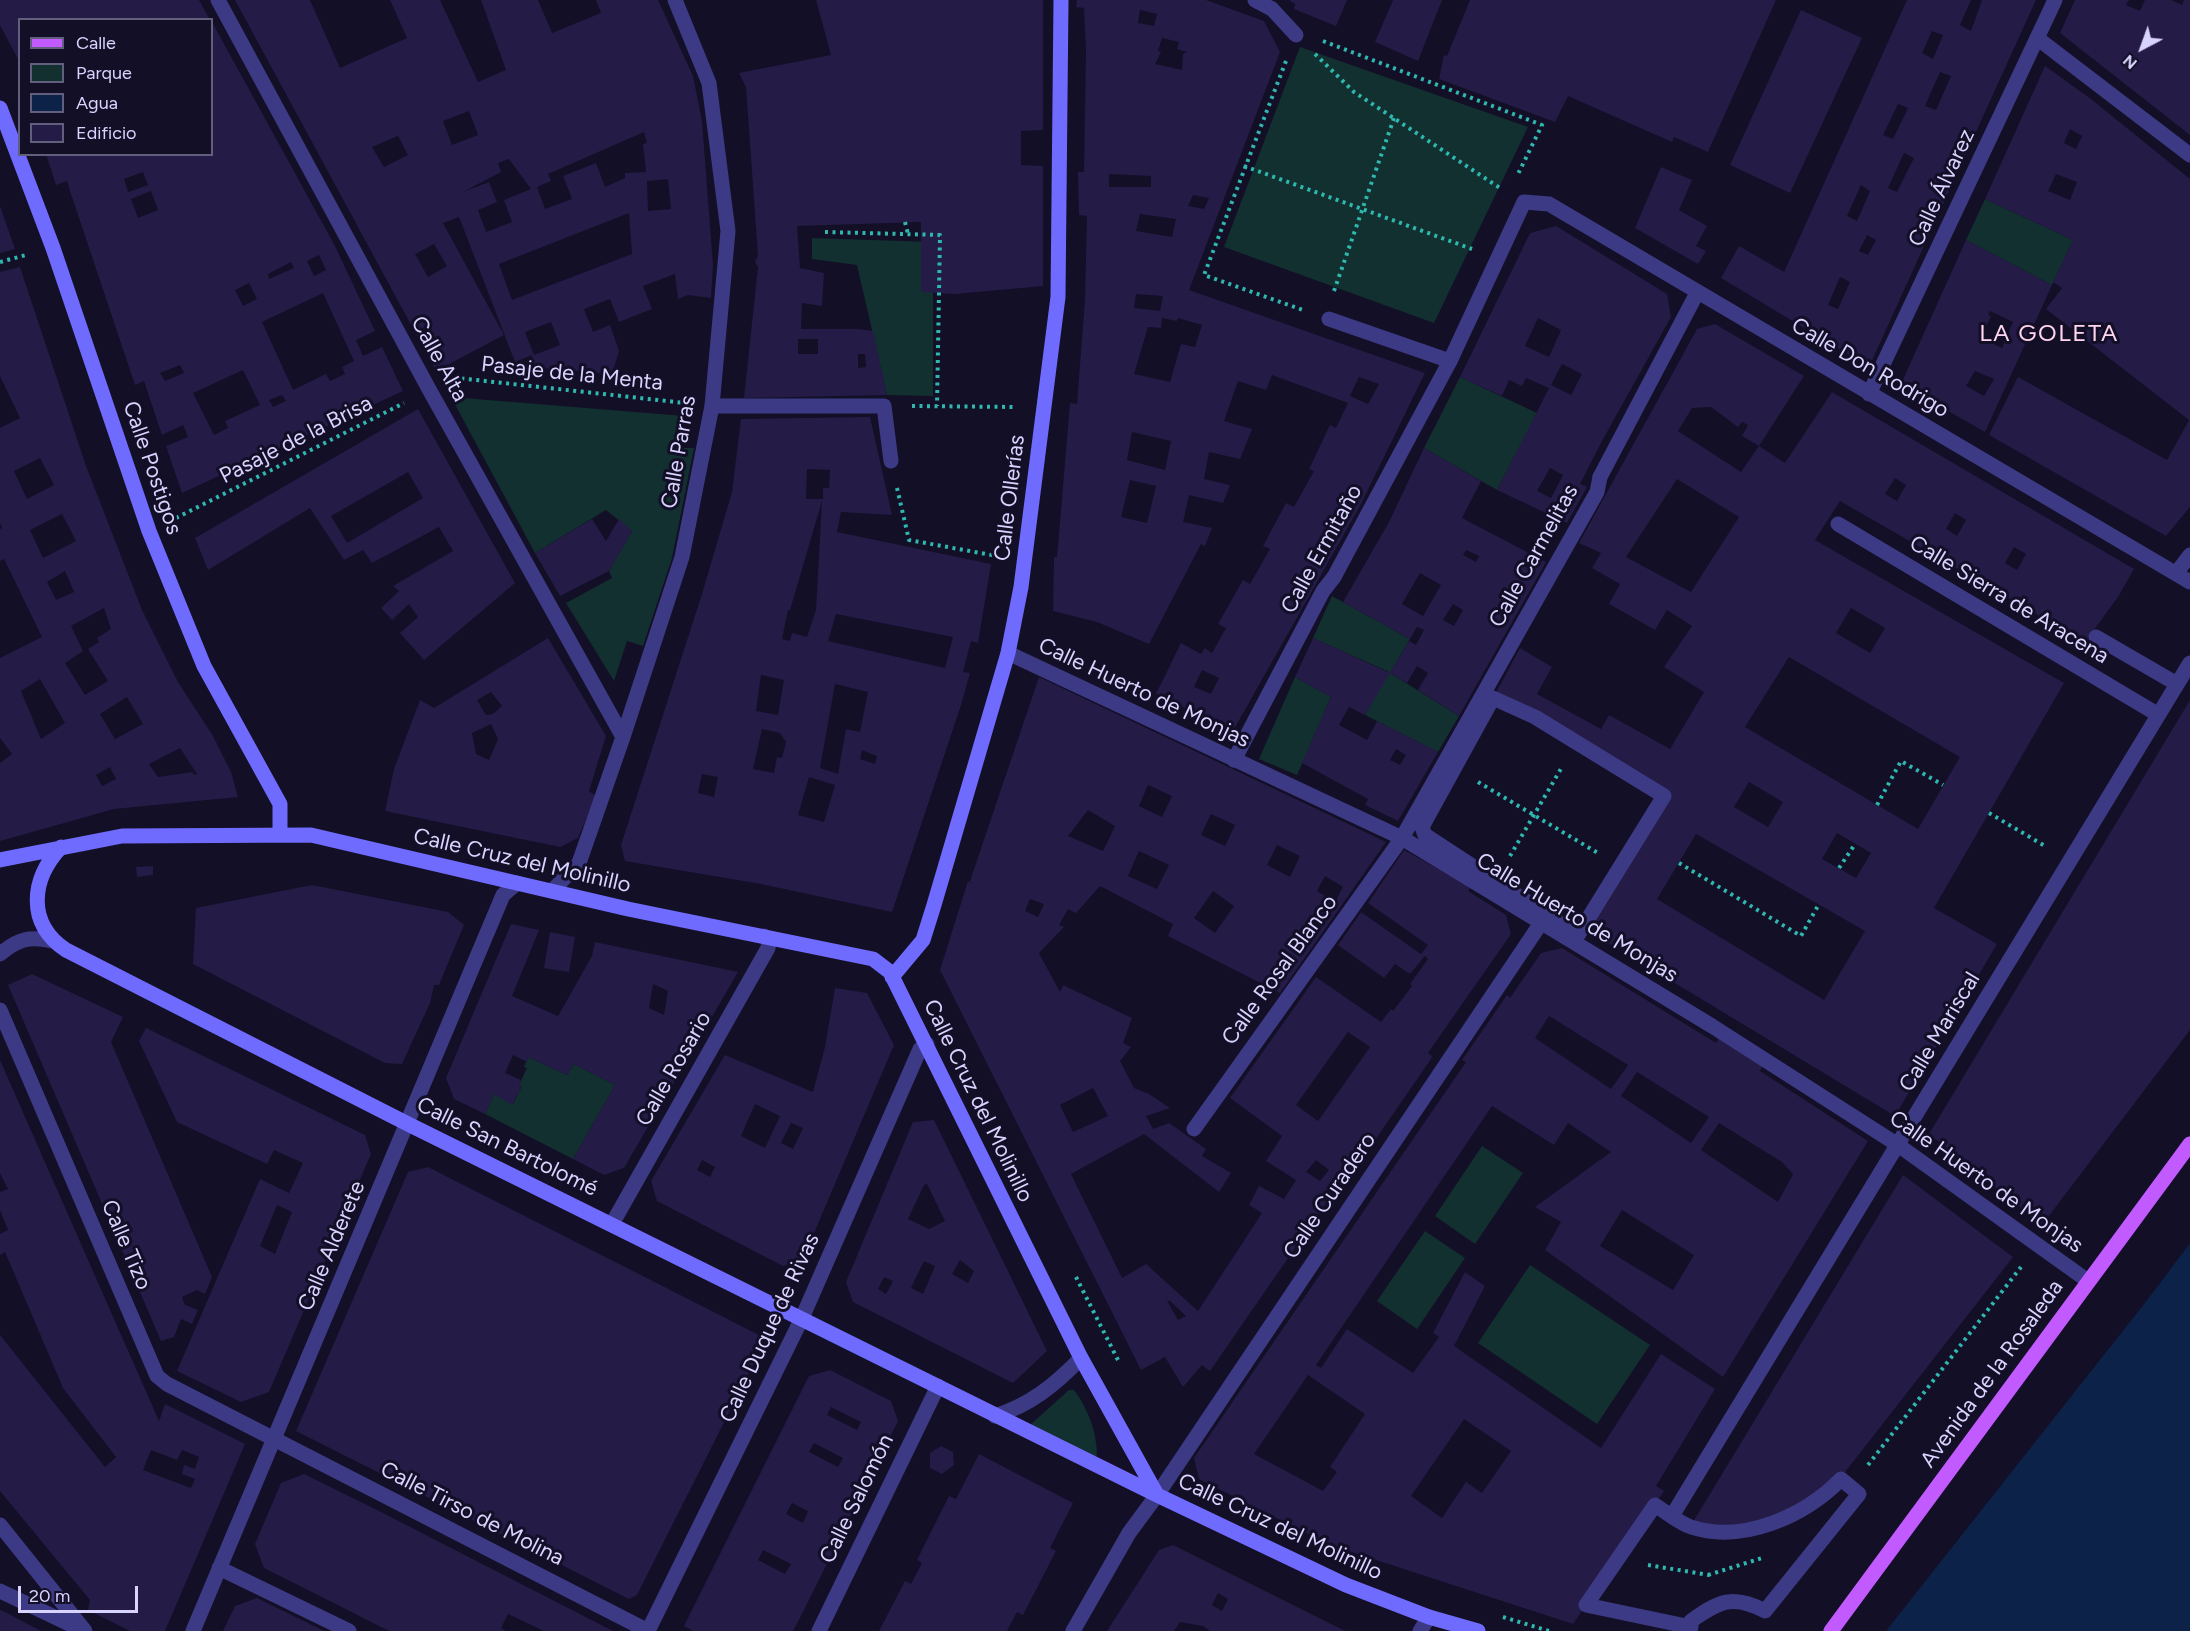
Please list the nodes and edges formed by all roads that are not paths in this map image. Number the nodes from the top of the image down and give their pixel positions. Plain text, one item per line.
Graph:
1 (218, 0) edge
2 (675, 0) edge
3 (1060, 0) edge
4 (1255, 0) edge
5 (2055, 0) edge
6 (1296, 35) road end
7 (2037, 38) junction
8 (0, 108) edge
9 (2190, 154) edge
10 (18, 156) edge
11 (18, 156) edge
12 (1524, 202) joint
13 (1697, 293) junction
14 (1329, 319) road end
15 (1450, 360) junction
16 (1869, 394) junction
17 (712, 406) junction
18 (891, 461) road end
19 (1838, 524) dead end
20 (2190, 555) edge
21 (2177, 572) junction
22 (2190, 582) edge
23 (2096, 637) dead end
24 (1008, 653) junction
25 (2190, 663) edge
26 (2177, 684) junction
27 (2157, 714) junction
28 (623, 737) junction
29 (1234, 760) junction
30 (280, 834) junction
31 (1402, 838) junction
32 (61, 847) junction
33 (0, 860) edge
34 (1495, 881) joint
35 (517, 883) junction
36 (552, 891) junction
37 (1541, 923) junction
38 (764, 936) junction
39 (52, 941) junction
40 (0, 954) edge
41 (892, 977) junction
42 (0, 1010) edge
43 (927, 1044) junction
44 (408, 1124) junction
45 (1194, 1129) dead end
46 (2190, 1144) edge
47 (1898, 1145) junction
48 (612, 1224) junction
49 (2088, 1281) junction
50 (802, 1318) junction
51 (1081, 1358) junction
52 (938, 1386) junction
53 (995, 1416) junction
54 (275, 1437) junction
55 (1157, 1495) junction
56 (1672, 1516) junction
57 (0, 1525) edge
58 (219, 1568) junction
59 (0, 1591) edge
60 (1429, 1617) junction
61 (85, 1631) edge
62 (193, 1631) edge
63 (349, 1631) edge
64 (648, 1631) edge
65 (819, 1631) edge
66 (1073, 1631) edge
67 (1420, 1631) edge
68 (1478, 1631) edge
69 (1831, 1631) edge

1 - 28 street, Calle Alta
2 - 17 street, Calle Parras
3 - 24 main road, Calle Ollerías
4 - 6 street
5 - 7 street, Calle Álvarez
7 - 9 street
7 - 16 street, Calle Álvarez
8 - 10 main road, Calle Postigos
11 - 30 main road, Calle Postigos
12 - 13 street, Calle Don Rodrigo
12 - 15 street, Calle Ermitaño
13 - 16 street, Calle Don Rodrigo
13 - 31 street, Calle Carmelitas
14 - 15 street
15 - 29 street, Calle Ermitaño
16 - 21 street, Calle Don Rodrigo
17 - 18 street
17 - 28 street, Calle Parras
19 - 27 street, Calle Sierra de Aracena
20 - 21 street
21 - 22 street, Calle Don Rodrigo
23 - 26 street
24 - 29 street, Calle Huerto de Monjas
24 - 41 main road, Calle Ollerías
25 - 26 street, Calle Mariscal
26 - 27 street, Calle Mariscal
27 - 47 street, Calle Mariscal
28 - 36 street, Calle Parras
29 - 31 street, Calle Huerto de Monjas
30 - 32 main road, Calle Cruz del Molinillo
30 - 35 main road, Calle Cruz del Molinillo
31 - 37 street, Calle Huerto de Monjas
31 - 45 street, Calle Rosal Blanco
32 - 33 main road, Calle Cruz del Molinillo
32 - 39 main road
34 - 34 street
35 - 36 main road, Calle Cruz del Molinillo
35 - 44 street, Calle Alderete
36 - 38 main road, Calle Cruz del Molinillo
37 - 47 street, Calle Huerto de Monjas
37 - 55 street, Calle Curadero
38 - 41 main road, Calle Cruz del Molinillo
38 - 48 street, Calle Rosario
39 - 40 street, Calle San Bartolomé
39 - 44 main road, Calle San Bartolomé
41 - 43 main road, Calle Cruz del Molinillo
42 - 54 street, Calle Tizo
43 - 50 street, Calle Duque de Rivas
43 - 51 main road, Calle Cruz del Molinillo
44 - 48 main road, Calle San Bartolomé
44 - 54 street, Calle Alderete
46 - 49 main road, Avenida de la Rosaleda
47 - 49 street, Calle Huerto de Monjas
47 - 56 street, Calle Mariscal
48 - 50 main road, Calle San Bartolomé
49 - 69 main road, Avenida de la Rosaleda
50 - 52 main road, Calle San Bartolomé
50 - 64 street, Calle Duque de Rivas
51 - 53 street
51 - 55 main road, Calle Cruz del Molinillo
52 - 53 main road, Calle San Bartolomé
52 - 65 street, Calle Salomón
53 - 55 main road, Calle San Bartolomé
54 - 58 street, Calle Alderete
54 - 64 street, Calle Tirso de Molina
55 - 60 main road, Calle Cruz del Molinillo
55 - 66 street, Calle Curadero
56 - 56 street
57 - 61 street
58 - 62 street, Calle Alderete
58 - 63 street
59 - 61 street
60 - 67 street
60 - 68 main road, Calle Cruz del Molinillo

